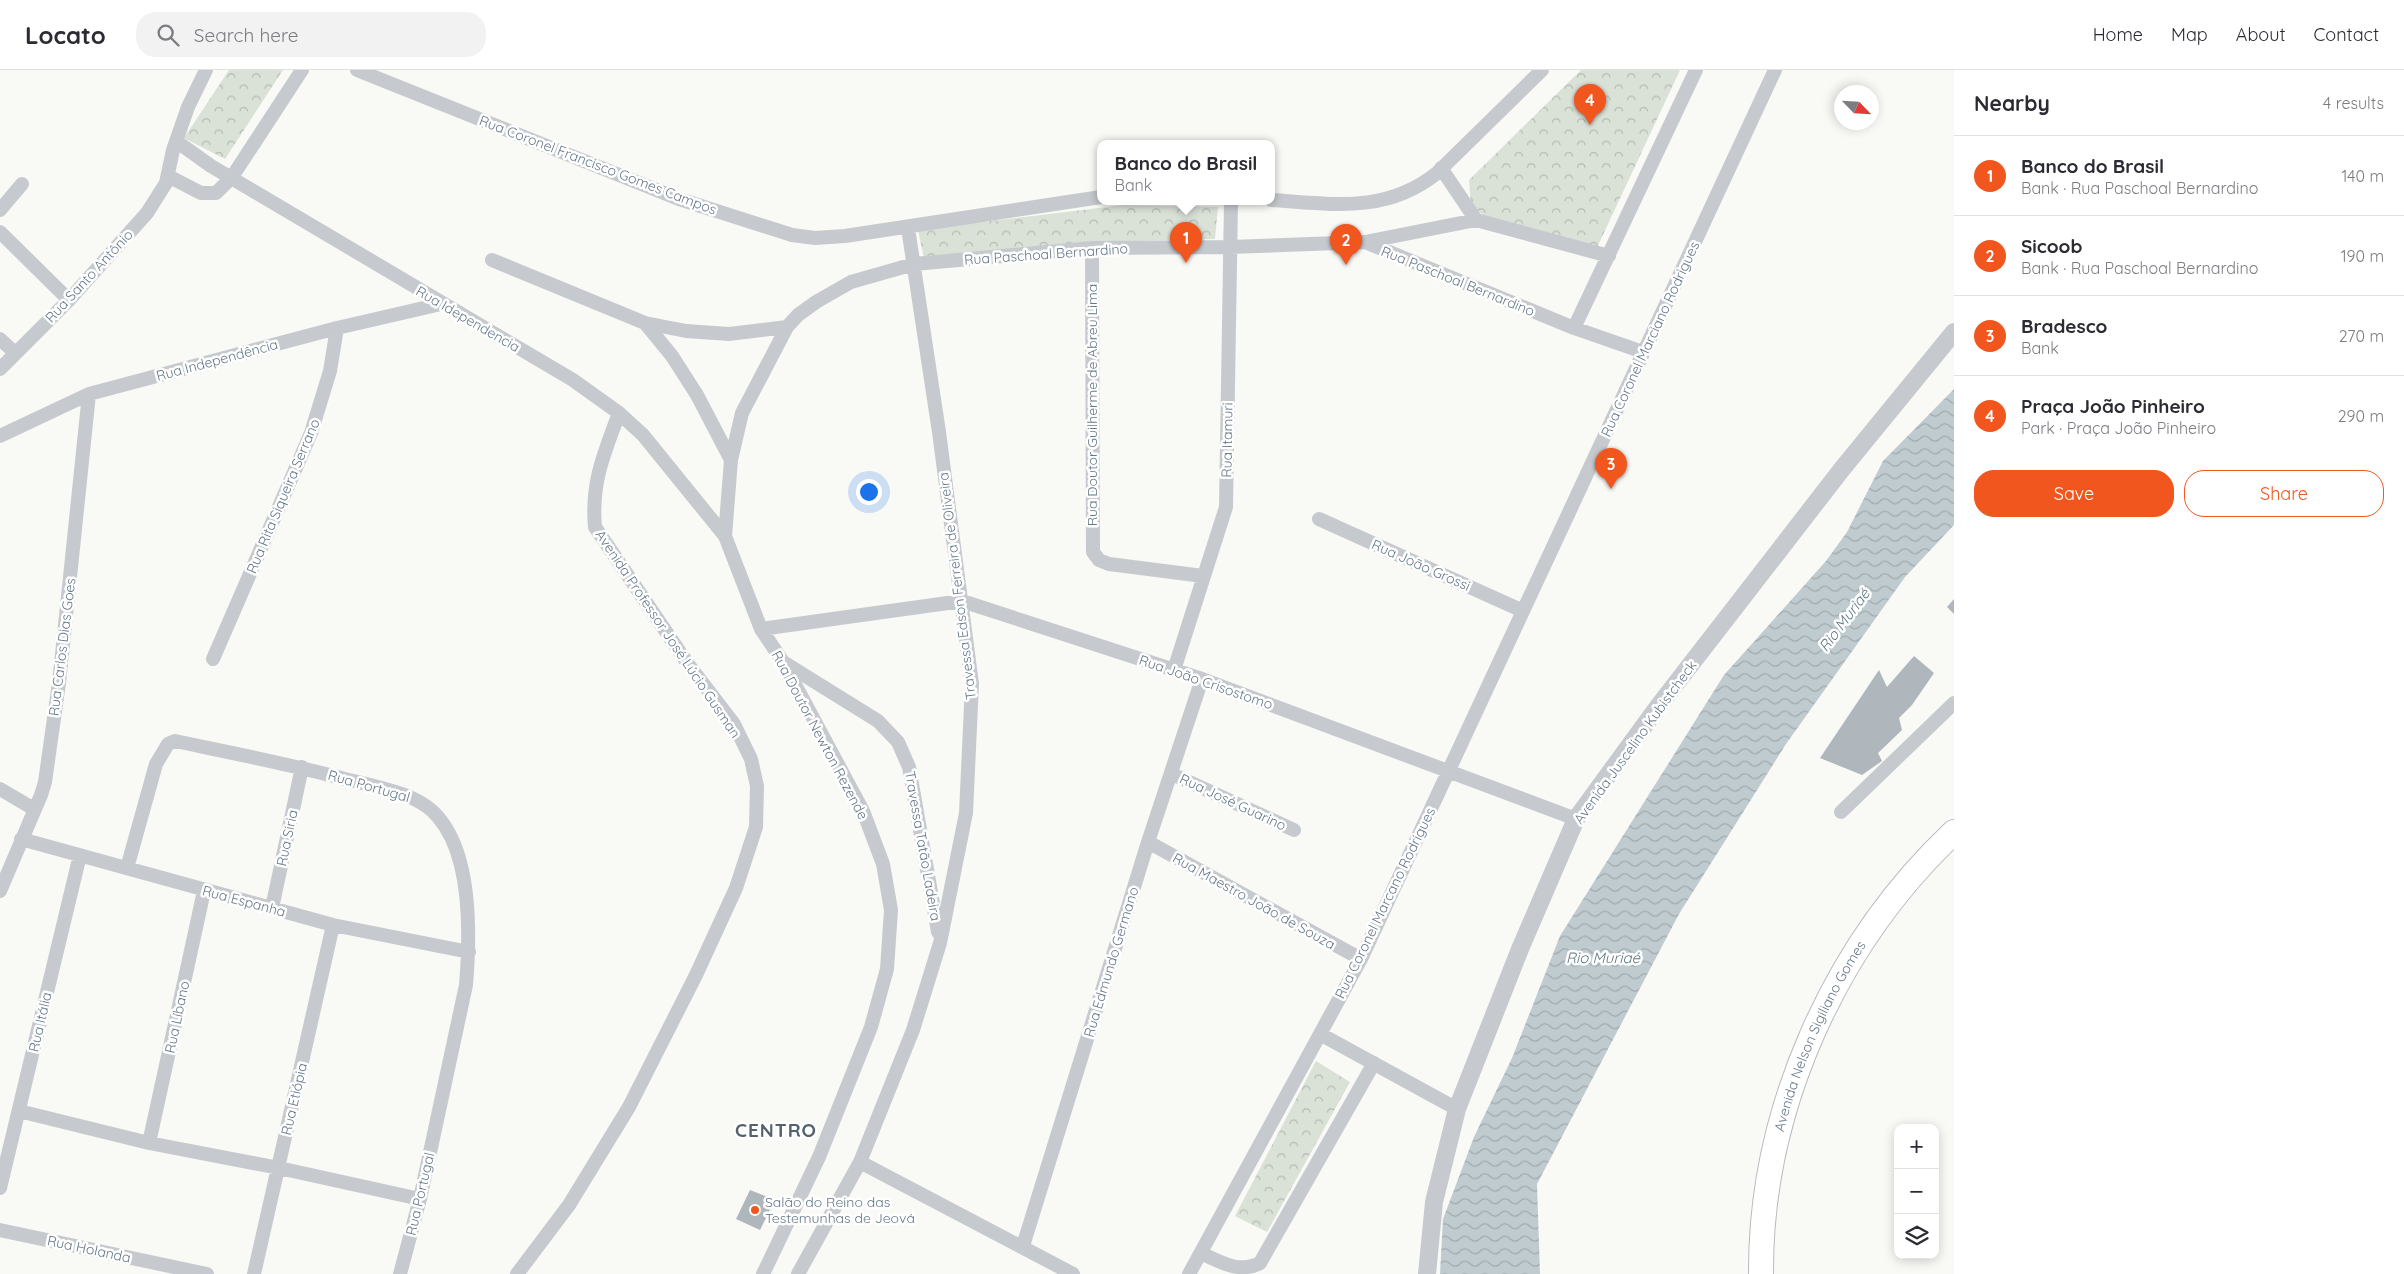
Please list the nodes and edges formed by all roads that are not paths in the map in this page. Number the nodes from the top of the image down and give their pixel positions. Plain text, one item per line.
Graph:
1 (206, 70) edge
2 (302, 70) edge
3 (357, 70) edge
4 (1542, 70) edge
5 (1696, 70) edge
6 (1775, 70) edge
7 (176, 141) junction
8 (1441, 168) junction
9 (168, 176) junction
10 (232, 177) junction
11 (22, 184) dead end
12 (1097, 198) edge
13 (1275, 200) edge
14 (1231, 205) edge
15 (0, 210) edge
16 (1476, 220) junction
17 (908, 228) junction
18 (0, 232) edge
19 (1364, 242) junction
20 (1230, 247) junction
21 (1092, 248) junction
22 (1609, 256) junction
23 (492, 260) dead end
24 (914, 264) junction
25 (69, 300) junction
26 (442, 304) junction
27 (644, 323) junction
28 (787, 327) junction
29 (337, 328) junction
30 (1574, 328) junction
31 (1954, 332) edge
32 (0, 339) edge
33 (1643, 352) junction
34 (15, 353) junction
35 (0, 369) edge
36 (89, 394) junction
37 (620, 413) junction
38 (0, 436) edge
39 (731, 460) junction
40 (1319, 518) dead end
41 (726, 536) junction
42 (1203, 576) junction
43 (962, 601) junction
44 (1523, 611) junction
45 (761, 629) junction
46 (213, 659) dead end
47 (783, 662) junction
48 (1174, 670) junction
49 (1202, 679) junction
50 (1954, 704) edge
51 (302, 767) junction
52 (1448, 771) junction
53 (1172, 774) junction
54 (0, 789) edge
55 (34, 809) junction
56 (1841, 812) dead end
57 (1576, 820) junction
58 (1294, 830) dead end
59 (1954, 832) edge
60 (21, 840) junction
61 (1148, 842) junction
62 (80, 855) junction
63 (127, 868) junction
64 (0, 891) edge
65 (204, 891) junction
66 (272, 908) junction
67 (332, 925) junction
68 (940, 943) junction
69 (469, 952) junction
70 (1361, 959) junction
71 (1320, 1034) junction
72 (1374, 1063) junction
73 (1457, 1109) junction
74 (20, 1111) junction
75 (149, 1143) junction
76 (860, 1162) junction
77 (279, 1168) junction
78 (0, 1188) edge
79 (420, 1199) junction
80 (0, 1230) edge
81 (1023, 1246) junction
82 (1201, 1253) junction
83 (207, 1274) edge
84 (254, 1274) edge
85 (400, 1274) edge
86 (517, 1274) edge
87 (763, 1274) edge
88 (798, 1274) edge
89 (1073, 1274) edge
90 (1189, 1274) edge
91 (1427, 1274) edge
92 (1761, 1274) edge

1 - 7 street, Rua Santo Antônio
2 - 10 street
3 - 17 street, Rua Coronel Francisco Gomes Campos
4 - 8 street
5 - 22 street
6 - 33 street, Rua Coronel Marciano Rodrigues
7 - 9 street, Rua Santo Antônio
7 - 10 street, Rua Idependencia
8 - 13 street
8 - 16 street
9 - 10 street
9 - 25 street, Rua Santo Antônio
10 - 26 street, Rua Idependencia
11 - 15 street
12 - 17 street
14 - 20 street, Rua Itamuri
16 - 19 street
16 - 22 street
17 - 24 street, Travessa Edson Ferreira de Oliveira
18 - 25 street
19 - 20 street, Rua Paschoal Bernardino
19 - 30 street, Rua Paschoal Bernardino
20 - 21 street, Rua Paschoal Bernardino
20 - 42 street, Rua Itamuri
21 - 24 street, Rua Paschoal Bernardino
21 - 42 street, Rua Doutor Guilherme de Abreu Lima
22 - 30 street
23 - 27 street
24 - 28 street, Rua Paschoal Bernardino
24 - 43 street, Travessa Edson Ferreira de Oliveira
25 - 34 street, Rua Santo Antônio
26 - 29 street, Rua Independência
26 - 37 street, Rua Idependencia
27 - 28 street
27 - 39 street
28 - 39 street
29 - 36 street, Rua Independência
29 - 46 street, Rua Rita Siqueira Serrano
30 - 33 street, Rua Paschoal Bernardino
31 - 57 street, Avenida Juscelino Kubistcheck
32 - 34 street
33 - 44 street, Rua Coronel Marciano Rodrigues
34 - 35 street, Rua Santo Antônio
36 - 38 street, Rua Independência
36 - 55 street, Rua Carlos Dias Goes
37 - 41 street, Rua Idependencia
37 - 86 street, Avenida Professor José Lúcio Gusman
39 - 41 street
40 - 44 street, Rua João Grossi
41 - 45 street, Rua Doutor Newton Rezende
42 - 48 street, Rua Itamuri
43 - 45 street
43 - 48 street, Rua João Crisostomo
43 - 68 street, Travessa Edson Ferreira de Oliveira
44 - 52 street, Rua Coronel Marciano Rodrigues
45 - 47 street, Rua Doutor Newton Rezende
47 - 68 street, Travessa Tatão Ladeira
47 - 87 street, Rua Doutor Newton Rezende
48 - 49 street, Rua João Crisostomo
49 - 52 street, Rua João Crisostomo
49 - 53 street, Rua Edmundo Germano
50 - 56 street
51 - 63 street, Rua Portugal
51 - 66 street, Rua Siria
51 - 69 street, Rua Portugal
52 - 57 street, Rua João Crisostomo
52 - 70 street, Rua Coronel Marcano Rodrigues
53 - 58 street, Rua José Guarino
53 - 61 street, Rua Edmundo Germano
54 - 55 street
55 - 60 street, Rua Carlos Dias Goes
57 - 73 street, Avenida Juscelino Kubistcheck
59 - 92 highway, Avenida Nelson Sigiliano Gomes
60 - 62 street, Rua Espanha
60 - 64 street, Rua Carlos Dias Goes
61 - 70 street, Rua Maestro João de Souza
61 - 81 street, Rua Edmundo Germano
62 - 63 street, Rua Espanha
62 - 74 street, Rua Itália
63 - 65 street, Rua Espanha
65 - 66 street, Rua Espanha
65 - 75 street, Rua Líbano
66 - 67 street, Rua Espanha
67 - 69 street, Rua Espanha
67 - 77 street, Rua Etiópia
68 - 76 street, Travessa Edson Ferreira de Oliveira
69 - 79 street, Rua Portugal
70 - 71 street, Rua Coronel Marcano Rodrigues
71 - 72 street
71 - 82 street, Rua Coronel Marcano Rodrigues
72 - 73 street
72 - 82 street
73 - 91 street, Avenida Juscelino Kubistcheck
74 - 75 street
74 - 78 street, Rua Itália
75 - 77 street
76 - 81 street
76 - 88 street, Travessa Edson Ferreira de Oliveira
77 - 79 street
77 - 84 street, Rua Etiópia
79 - 85 street, Rua Portugal
80 - 83 street, Rua Holanda
81 - 89 street
82 - 90 street, Rua Coronel Marcano Rodrigues

